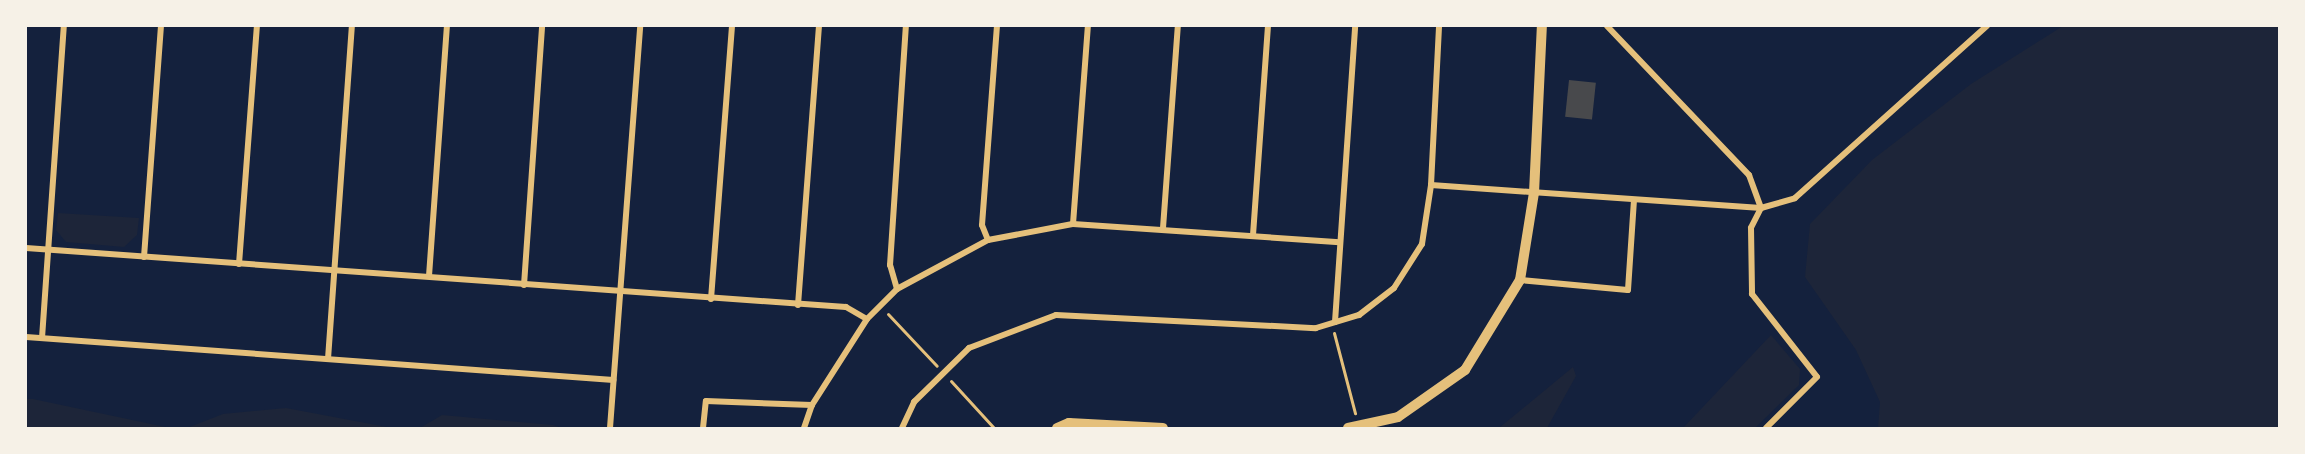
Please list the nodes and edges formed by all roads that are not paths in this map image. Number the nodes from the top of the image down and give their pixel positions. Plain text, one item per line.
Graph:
1 (64, 26) edge
2 (161, 26) edge
3 (257, 26) edge
4 (352, 26) edge
5 (447, 26) edge
6 (542, 26) edge
7 (640, 26) edge
8 (732, 26) edge
9 (819, 26) edge
10 (906, 26) edge
11 (997, 26) edge
12 (1088, 26) edge
13 (1178, 26) edge
14 (1268, 26) edge
15 (1355, 26) edge
16 (1439, 26) edge
17 (1542, 26) edge
18 (1607, 26) edge
19 (1987, 26) edge
20 (1431, 185) junction
21 (1534, 193) junction
22 (1634, 200) junction
23 (1761, 208) junction
24 (1073, 224) junction
25 (1163, 228) junction
26 (1253, 235) junction
27 (988, 240) junction
28 (1339, 242) junction
29 (26, 248) edge
30 (48, 249) junction
31 (144, 256) junction
32 (239, 264) junction
33 (334, 271) junction
34 (429, 276) junction
35 (1520, 280) junction
36 (524, 285) junction
37 (897, 289) junction
38 (621, 293) junction
39 (711, 299) junction
40 (798, 305) junction
41 (867, 319) junction
42 (1333, 322) junction
43 (26, 337) edge
44 (42, 338) junction
45 (328, 360) junction
46 (614, 380) junction
47 (812, 405) junction
48 (610, 429) edge
49 (703, 429) edge
50 (804, 429) edge
51 (902, 429) edge
52 (1057, 429) edge
53 (1163, 429) edge
54 (1348, 429) edge
55 (1766, 429) edge

1 - 30 street
2 - 31 street
3 - 32 street
4 - 33 street
5 - 34 street
6 - 36 street
7 - 38 street
8 - 39 street
9 - 40 street
10 - 37 street
11 - 27 street
12 - 24 street
13 - 25 street
14 - 26 street
15 - 28 street
16 - 20 street
17 - 21 street
18 - 23 street
19 - 23 street
20 - 21 street
20 - 42 street
21 - 22 street
21 - 35 street
22 - 23 street
22 - 35 street
23 - 55 street
24 - 25 street
24 - 27 street
25 - 26 street
26 - 28 street
27 - 37 street
28 - 42 street
29 - 30 street
30 - 31 street
30 - 44 street
31 - 32 street
32 - 33 street
33 - 34 street
33 - 45 street
34 - 36 street
35 - 54 street
36 - 38 street
37 - 41 street
38 - 39 street
38 - 46 street
39 - 40 street
40 - 41 street
41 - 47 street
42 - 51 street
43 - 44 street
44 - 45 street
45 - 46 street
46 - 48 street
47 - 49 street
47 - 50 street
52 - 53 street

